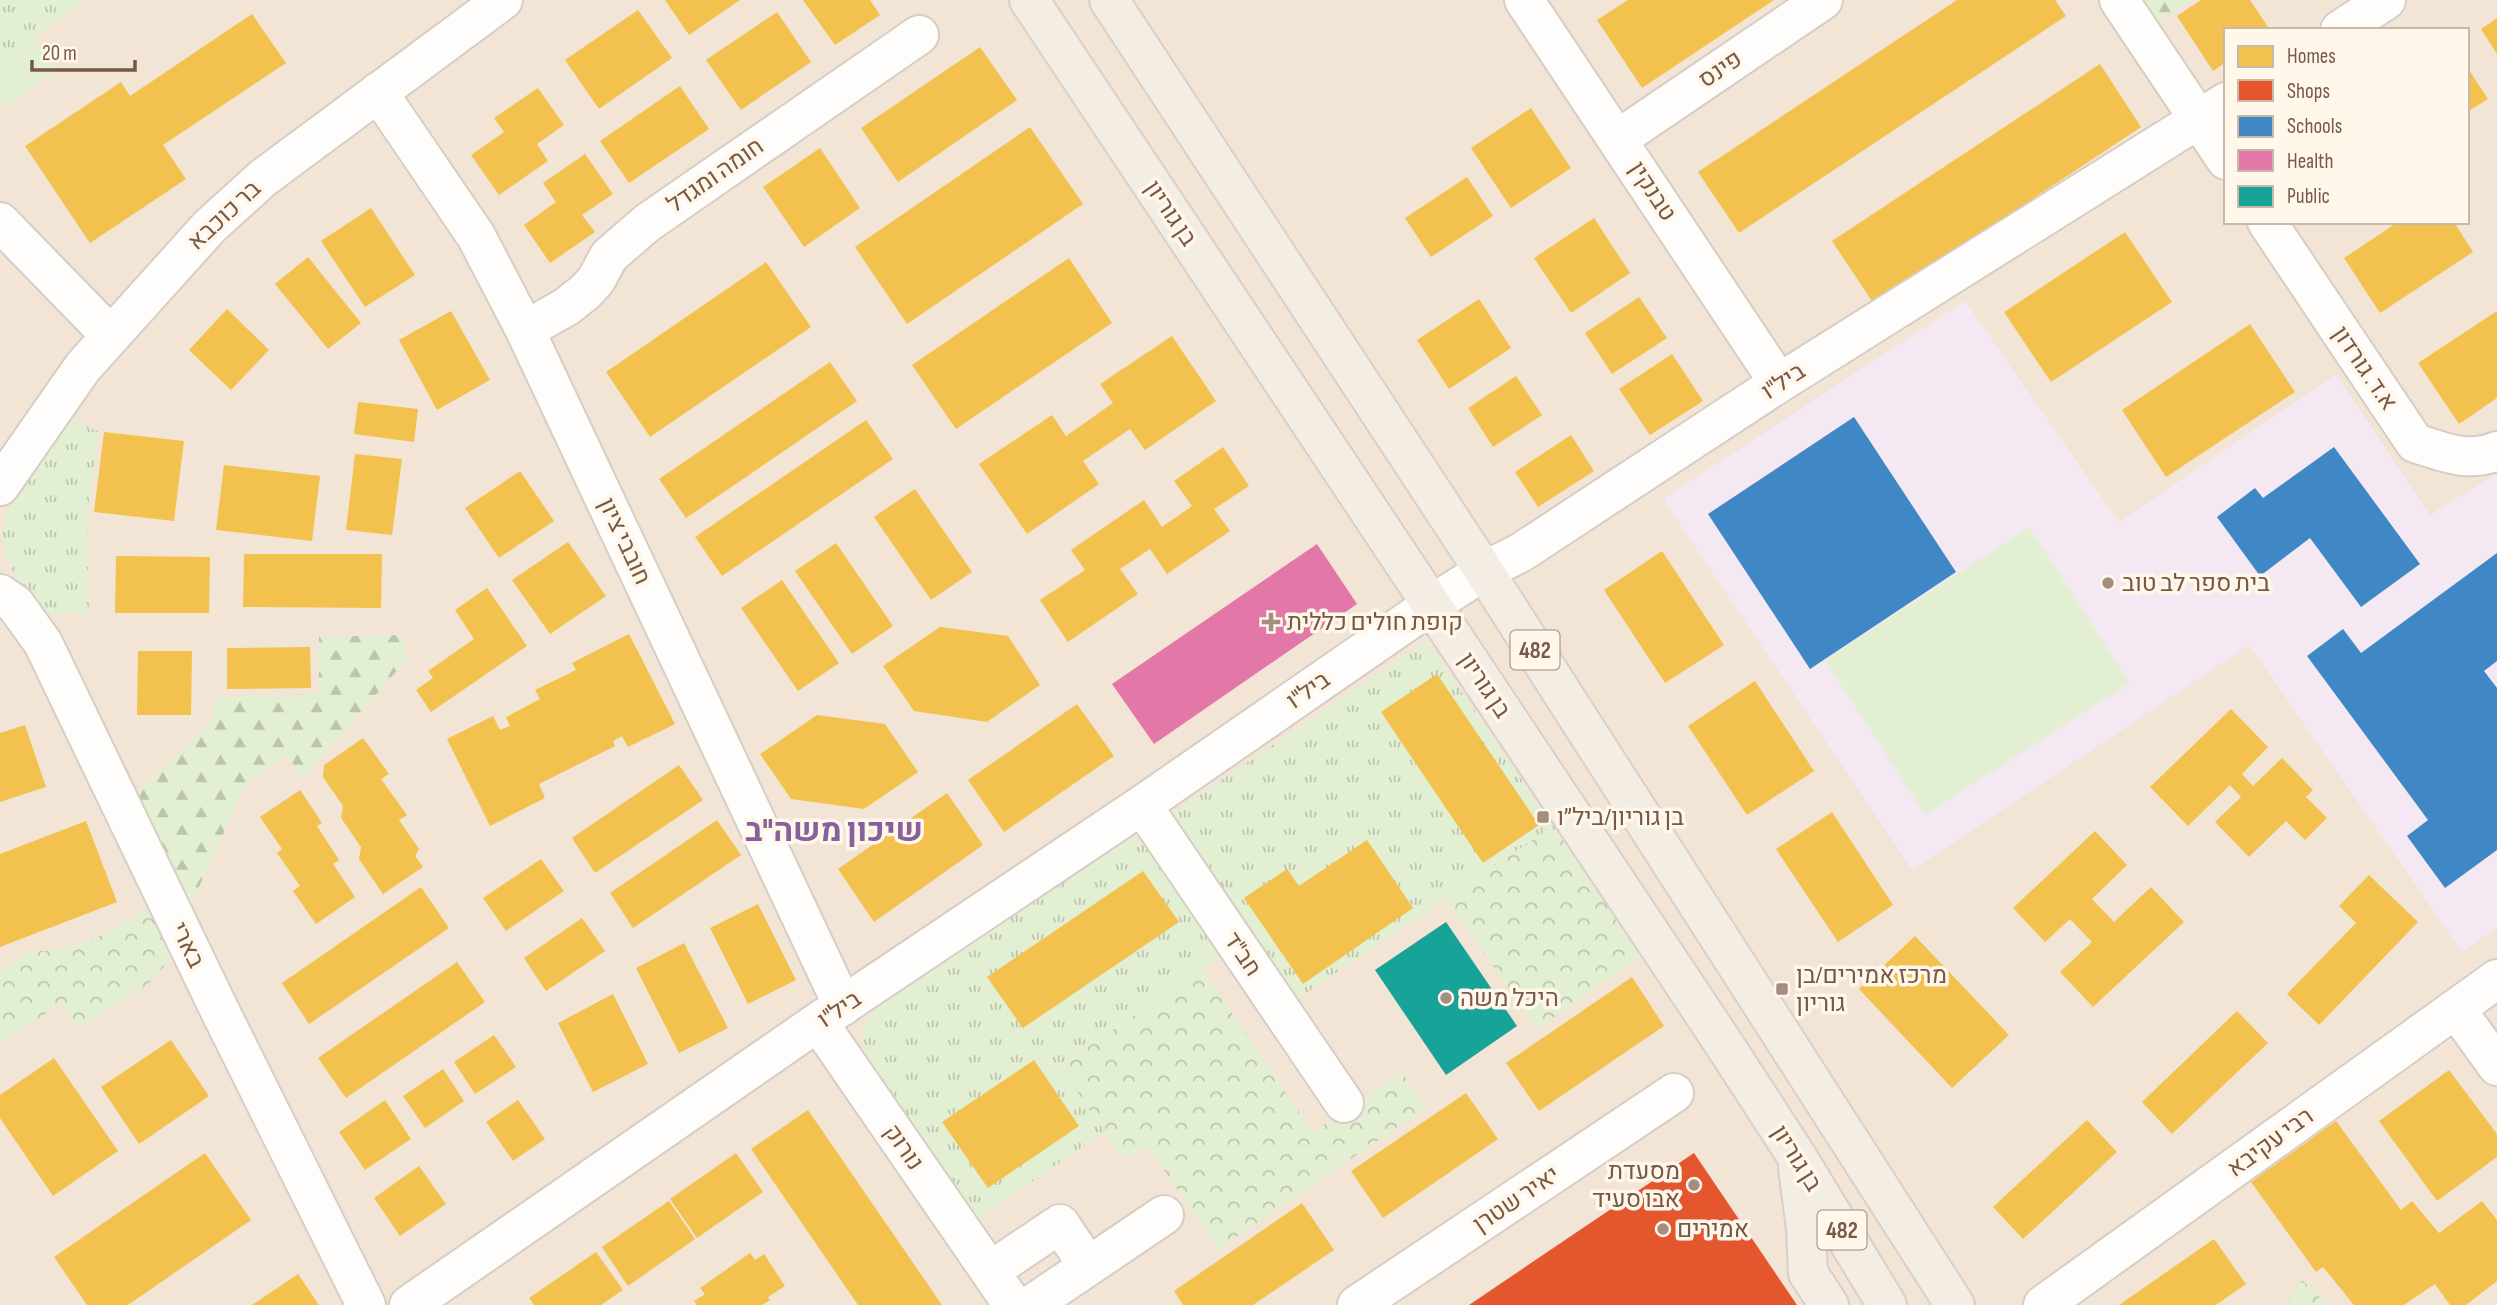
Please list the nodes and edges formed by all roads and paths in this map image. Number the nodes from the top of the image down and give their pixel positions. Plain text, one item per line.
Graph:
1 (503, 0) edge
2 (1029, 0) edge
3 (1110, 0) edge
4 (1524, 0) edge
5 (1823, 0) edge
6 (2119, 0) edge
7 (2386, 0) edge
8 (2343, 28) edge
9 (919, 35) dead end
10 (378, 92) junction
11 (2212, 111) edge
12 (1618, 139) junction
13 (2224, 153) edge
14 (0, 222) edge
15 (2268, 224) edge
16 (525, 330) junction
17 (110, 335) junction
18 (1779, 383) junction
19 (2497, 451) edge
20 (0, 486) edge
21 (1484, 571) junction
22 (0, 594) edge
23 (1431, 605) junction
24 (1142, 805) junction
25 (2497, 979) edge
26 (2456, 1009) junction
27 (831, 1014) junction
28 (2497, 1066) edge
29 (1674, 1093) dead end
30 (1344, 1103) dead end
31 (1796, 1156) junction
32 (1164, 1215) dead end
33 (1088, 1266) junction
34 (989, 1271) junction
35 (1367, 1302) edge
36 (366, 1305) edge
37 (409, 1305) edge
38 (1013, 1305) edge
39 (1031, 1305) edge
40 (1829, 1305) edge
41 (1887, 1305) edge
42 (1955, 1305) edge
43 (2043, 1305) edge

1 - 10 street, בר כוכבא
2 - 23 main road, בן גוריון / 482
3 - 21 main road, 482
4 - 12 street, טבנקין
5 - 12 street, פינס
6 - 11 street
7 - 8 street
9 - 16 street, חומה ומגדל
10 - 16 street, חובבי ציון
10 - 17 street, בר כוכבא
11 - 13 street
11 - 18 street, ביל"ו
12 - 18 street, טבנקין
14 - 17 street
15 - 19 street, א.ד. גורדון
16 - 27 street, חובבי ציון
17 - 20 street, בר כוכבא
18 - 21 street, ביל"ו
21 - 23 street, ביל"ו
21 - 42 main road, 482
22 - 36 street, בארי
23 - 24 street, ביל"ו
23 - 31 main road, בן גוריון / 482
24 - 27 street, ביל"ו
24 - 30 street, חב"ד
25 - 26 street, רבי עקיבא
26 - 28 street
26 - 43 street, רבי עקיבא
27 - 34 street, נורוק
27 - 37 street, ביל"ו
29 - 35 street, יאיר שטרן
31 - 40 main road
31 - 41 main road, בן גוריון / 482
32 - 33 street
33 - 34 street
33 - 39 street
34 - 38 street, נורוק

